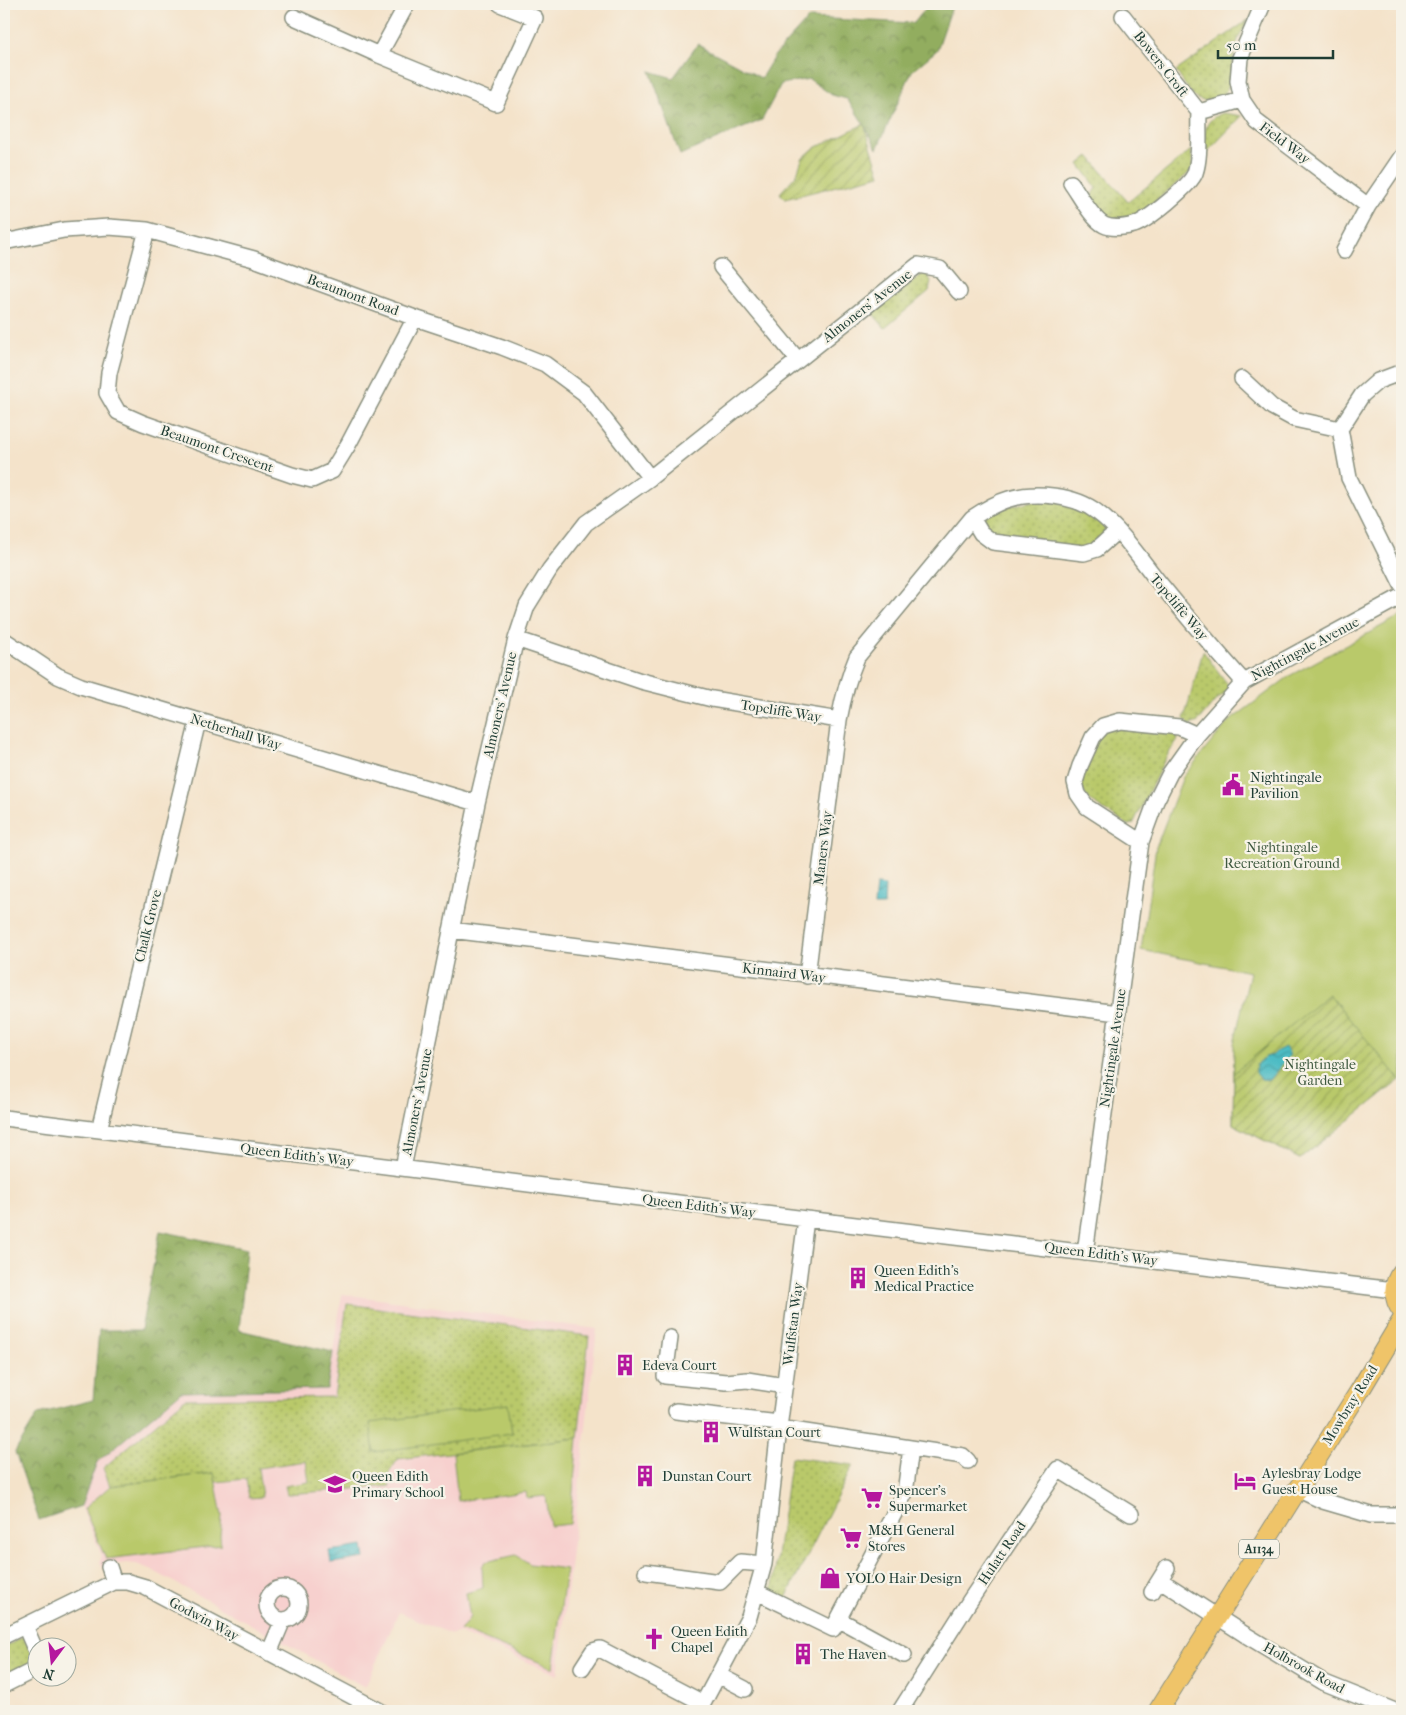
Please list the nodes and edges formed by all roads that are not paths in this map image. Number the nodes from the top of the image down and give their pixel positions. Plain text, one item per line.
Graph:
1 (407, 4) edge
2 (500, 4) edge
3 (1263, 4) edge
4 (1123, 16) dead end
5 (294, 17) dead end
6 (379, 55) junction
7 (1242, 100) junction
8 (1199, 112) junction
9 (1402, 156) edge
10 (1071, 183) dead end
11 (1368, 206) junction
12 (147, 230) junction
13 (4, 242) edge
14 (1344, 252) dead end
15 (722, 267) dead end
16 (959, 292) dead end
17 (415, 318) junction
18 (798, 360) junction
19 (1402, 372) edge
20 (1242, 379) dead end
21 (1340, 429) junction
22 (650, 478) junction
23 (972, 518) junction
24 (1117, 531) junction
25 (1402, 585) edge
26 (1402, 596) edge
27 (516, 639) junction
28 (4, 640) edge
29 (1244, 682) junction
30 (839, 720) junction
31 (198, 721) junction
32 (1196, 735) junction
33 (478, 804) junction
34 (1141, 842) junction
35 (451, 930) junction
36 (806, 976) junction
37 (1118, 1014) junction
38 (4, 1118) edge
39 (99, 1130) junction
40 (403, 1168) junction
41 (806, 1219) junction
42 (1085, 1252) junction
43 (1402, 1272) edge
44 (1394, 1290) junction
45 (1402, 1311) edge
46 (1402, 1320) edge
47 (670, 1338) dead end
48 (785, 1386) junction
49 (676, 1411) dead end
50 (779, 1425) junction
51 (911, 1448) junction
52 (968, 1461) dead end
53 (1297, 1489) junction
54 (1131, 1514) dead end
55 (1402, 1515) edge
56 (764, 1564) junction
57 (108, 1567) dead end
58 (646, 1572) dead end
59 (1160, 1580) dead end
60 (114, 1582) junction
61 (757, 1592) junction
62 (1217, 1616) junction
63 (283, 1620) dead end
64 (838, 1620) junction
65 (25, 1626) junction
66 (4, 1636) edge
67 (30, 1638) edge
68 (269, 1653) junction
69 (904, 1655) dead end
70 (582, 1668) dead end
71 (28, 1672) edge
72 (718, 1675) junction
73 (4, 1685) edge
74 (745, 1689) dead end
75 (701, 1707) edge
76 (380, 1711) edge
77 (900, 1711) edge
78 (1158, 1711) edge
79 (1395, 1711) edge

1 - 6 street
2 - 6 street
3 - 7 street, Field Way
4 - 8 street, Bowers Croft
5 - 6 street
7 - 8 street
7 - 11 street, Field Way
8 - 10 street
9 - 11 street
11 - 14 street
12 - 13 street, Beaumont Road
12 - 17 street, Beaumont Road
12 - 17 street, Beaumont Crescent
15 - 18 street
16 - 18 street, Almoners' Avenue
17 - 22 street, Beaumont Road
18 - 22 street, Almoners' Avenue
19 - 21 street
20 - 21 street
21 - 25 street
22 - 27 street, Almoners' Avenue
23 - 24 street, Topcliffe Way
23 - 24 street
23 - 30 street, Topcliffe Way
24 - 29 street, Topcliffe Way
26 - 29 street, Nightingale Avenue
27 - 30 street, Topcliffe Way
27 - 33 street, Almoners' Avenue
28 - 31 street, Netherhall Way
29 - 32 street, Nightingale Avenue
30 - 36 street, Maners Way
31 - 33 street, Netherhall Way
31 - 39 street, Chalk Grove
32 - 34 street, Nightingale Avenue
32 - 34 street
33 - 35 street, Almoners' Avenue
34 - 37 street, Nightingale Avenue
35 - 36 street, Kinnaird Way
35 - 40 street, Almoners' Avenue
36 - 37 street, Kinnaird Way
37 - 42 street, Nightingale Avenue
38 - 39 street, Queen Edith's Way
39 - 40 street, Queen Edith's Way
40 - 41 street, Queen Edith's Way
41 - 42 street, Queen Edith's Way
41 - 48 street, Wulfstan Way
42 - 44 street, Queen Edith's Way
43 - 44 main road
44 - 45 main road
46 - 53 main road, Mowbray Road / A1134
47 - 48 street
48 - 50 street, Wulfstan Way
49 - 50 street
50 - 51 street
50 - 56 street, Wulfstan Way
51 - 52 street
51 - 64 street
53 - 55 street
53 - 62 main road, Mowbray Road / A1134
54 - 77 street, Hulatt Road
56 - 58 street
56 - 61 street, Wulfstan Way
57 - 60 street
59 - 62 street
60 - 65 street
60 - 68 street, Godwin Way
61 - 64 street
61 - 72 street, Wulfstan Way
62 - 78 main road, Mowbray Road / A1134
62 - 79 street, Holbrook Road
63 - 68 street
64 - 69 street
65 - 66 street
65 - 67 street
68 - 76 street, Godwin Way
70 - 75 street
71 - 73 street
72 - 74 street
72 - 75 street, Wulfstan Way

